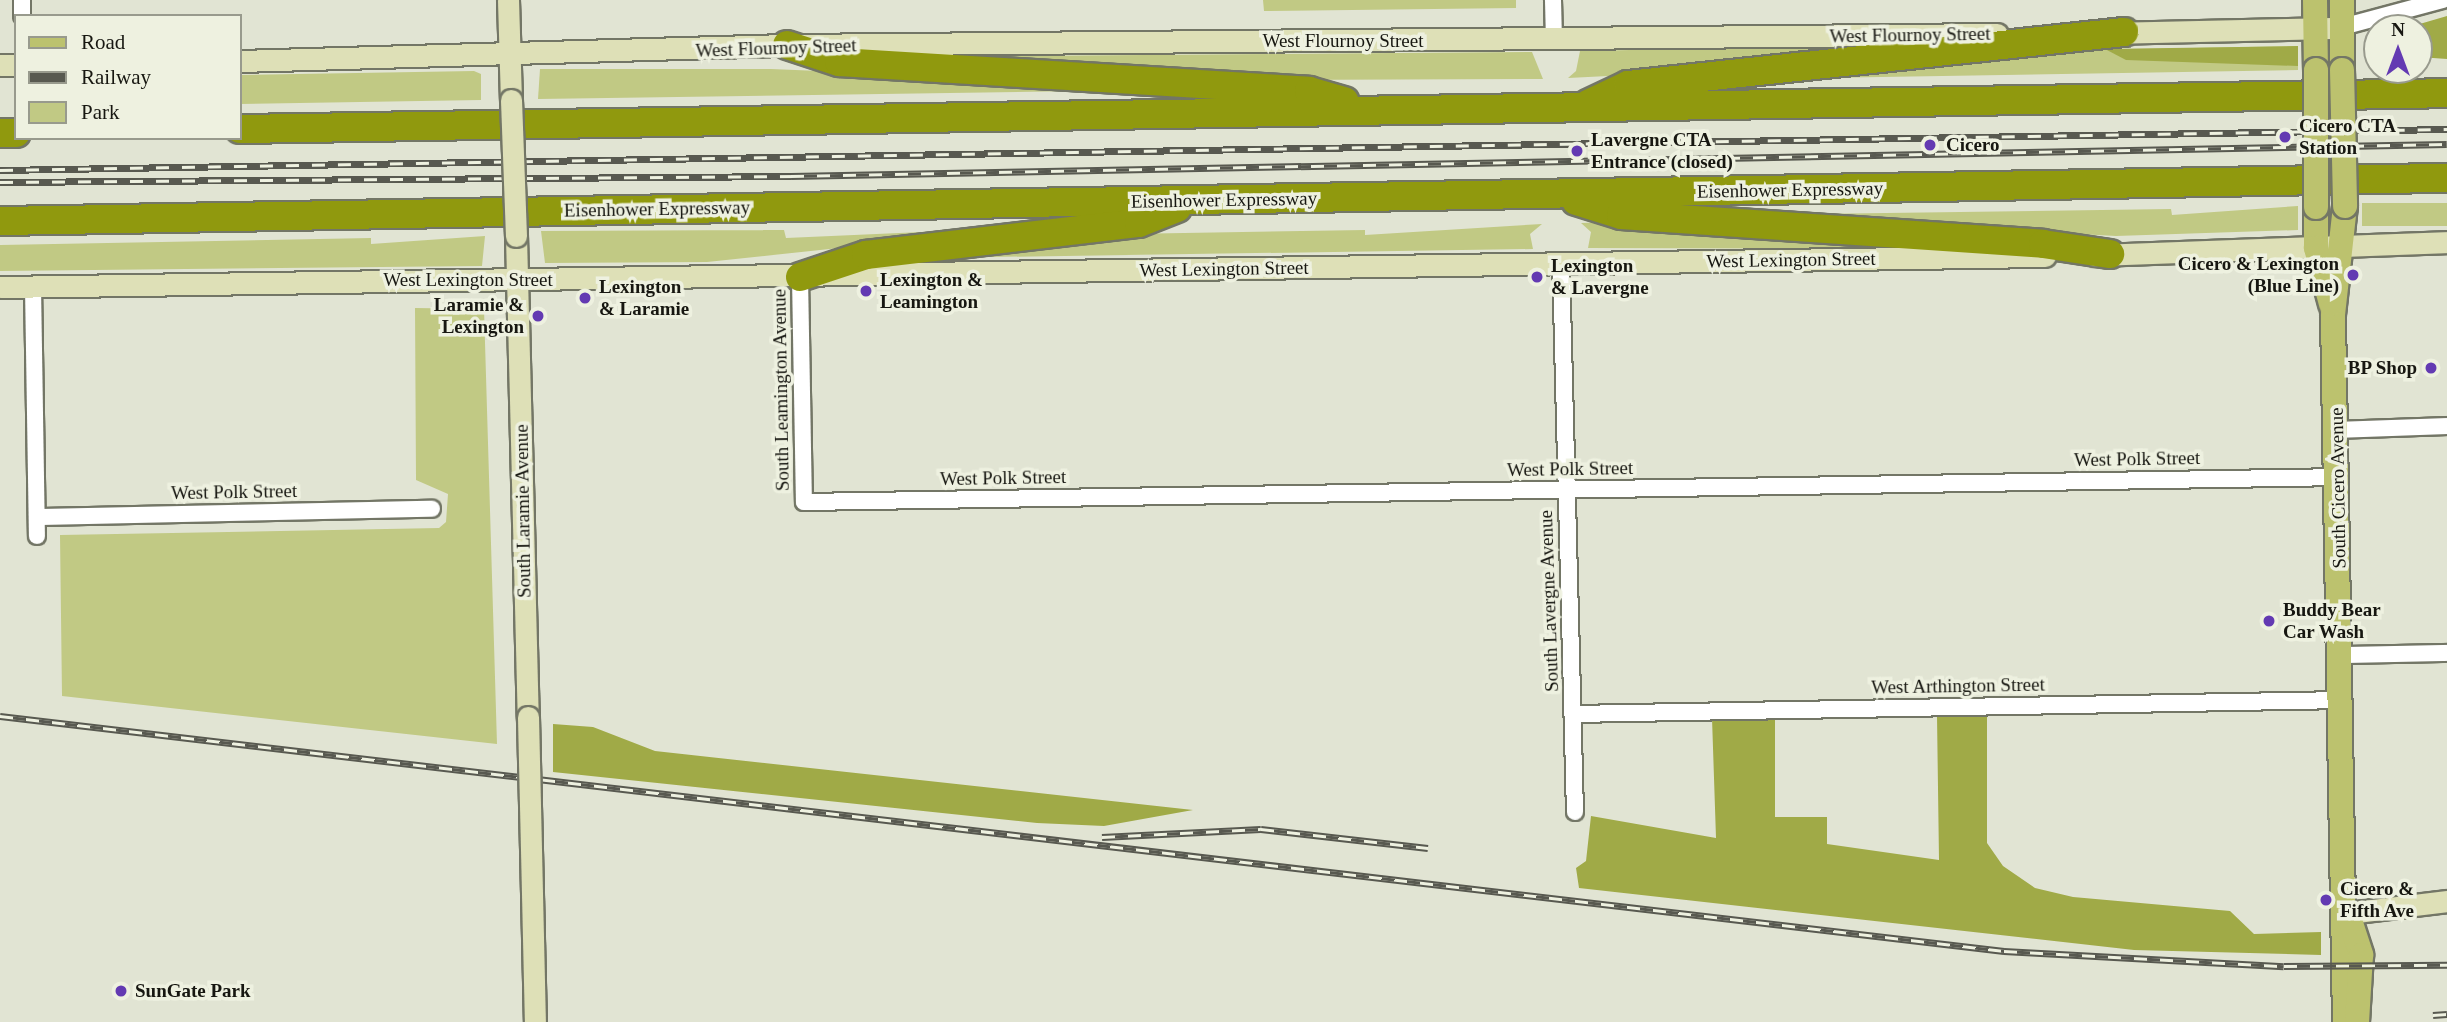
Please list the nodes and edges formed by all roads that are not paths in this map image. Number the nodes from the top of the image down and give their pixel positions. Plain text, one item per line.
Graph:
1 (508, 0) edge
2 (1553, 0) edge
3 (2315, 0) edge
4 (2342, 0) edge
5 (2443, 0) edge
6 (2342, 27) junction
7 (2316, 29) junction
8 (2124, 32) junction
9 (1554, 40) junction
10 (787, 46) junction
11 (510, 56) junction
12 (242, 61) edge
13 (2447, 93) edge
14 (1580, 108) junction
15 (1378, 110) junction
16 (242, 129) edge
17 (2447, 178) edge
18 (1550, 194) junction
19 (1194, 201) junction
20 (0, 222) edge
21 (2447, 242) edge
22 (2345, 245) junction
23 (2316, 248) junction
24 (2110, 254) junction
25 (1561, 264) junction
26 (800, 276) junction
27 (517, 281) junction
28 (33, 286) junction
29 (0, 287) edge
30 (2333, 315) junction
31 (2447, 426) edge
32 (2336, 430) junction
33 (2337, 477) junction
34 (1567, 490) junction
35 (804, 502) joint
36 (432, 509) dead end
37 (37, 517) junction
38 (37, 536) dead end
39 (2447, 653) edge
40 (2342, 656) junction
41 (2343, 700) junction
42 (1573, 715) junction
43 (1575, 812) dead end
44 (2447, 901) edge
45 (2348, 913) junction
46 (536, 1022) edge
47 (2345, 1022) edge
48 (2357, 1022) edge

1 - 11 street, South Laramie Avenue
2 - 9 street
3 - 7 main road, South Cicero Avenue
4 - 6 main road, South Cicero Avenue
5 - 6 street, West Flournoy Street
6 - 7 street, West Flournoy Street
6 - 22 main road, South Cicero Avenue, bridge
7 - 8 street, West Flournoy Street
7 - 23 main road, South Cicero Avenue, bridge
8 - 9 street, West Flournoy Street
8 - 14 highway
9 - 10 street, West Flournoy Street
10 - 11 street, West Flournoy Street
10 - 15 highway
11 - 12 street, West Flournoy Street
11 - 27 street, South Laramie Avenue, bridge
13 - 14 highway
14 - 15 highway
15 - 16 highway
17 - 18 highway, Eisenhower Expressway
18 - 19 highway, Eisenhower Expressway
18 - 24 highway
19 - 20 highway, Eisenhower Expressway
19 - 26 highway
21 - 22 street, West Lexington Street
22 - 23 street, West Lexington Street
22 - 30 main road, South Cicero Avenue
23 - 24 street, West Lexington Street
23 - 30 main road, South Cicero Avenue
24 - 25 street, West Lexington Street
25 - 26 street, West Lexington Street
25 - 34 street, South Lavergne Avenue
26 - 27 street, West Lexington Street
26 - 35 street, South Leamington Avenue
27 - 28 street, West Lexington Street
27 - 46 street, South Laramie Avenue, bridge
28 - 29 street, West Lexington Street
28 - 37 street
30 - 32 main road, South Cicero Avenue
31 - 32 street
32 - 33 main road, South Cicero Avenue
33 - 34 street, West Polk Street
33 - 40 main road, South Cicero Avenue
34 - 35 street, West Polk Street
34 - 42 street, South Lavergne Avenue
36 - 37 street, West Polk Street
37 - 38 street
39 - 40 street
40 - 41 main road, South Cicero Avenue
41 - 42 street, West Arthington Street
41 - 45 main road, South Cicero Avenue
42 - 43 street, South Lavergne Avenue
44 - 45 street
45 - 47 main road, South Cicero Avenue
45 - 48 main road, South Cicero Avenue

